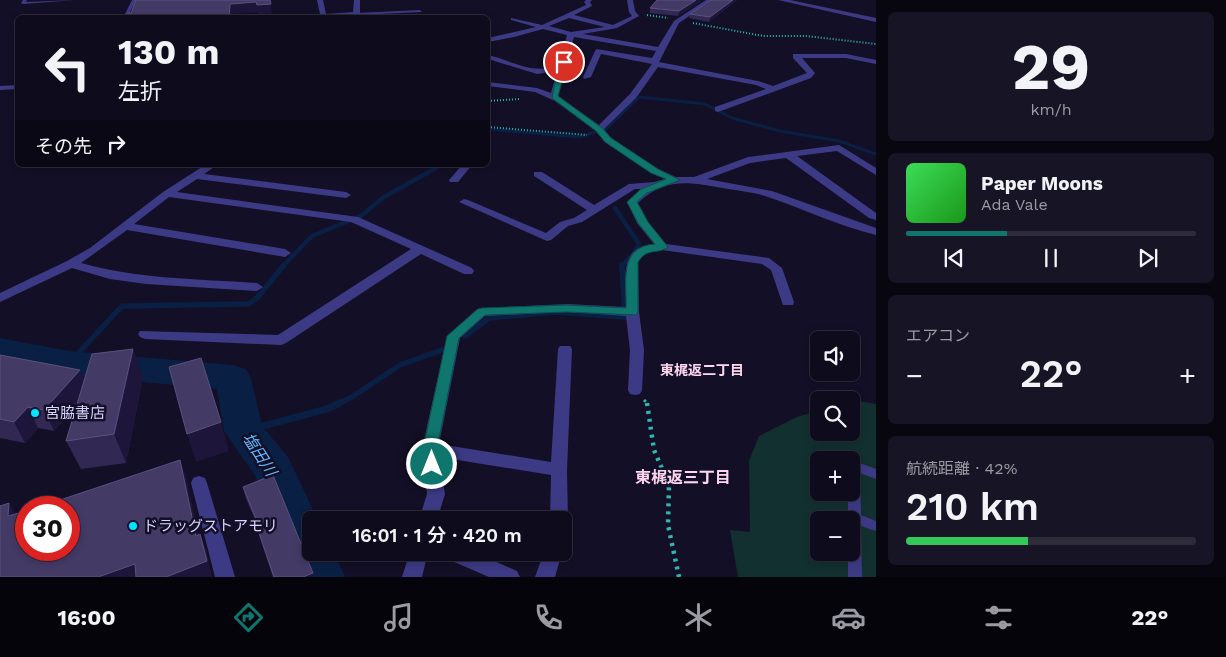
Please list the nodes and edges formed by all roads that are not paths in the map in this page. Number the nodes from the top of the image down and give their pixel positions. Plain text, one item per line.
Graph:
1 (25, 0) edge
2 (73, 0) edge
3 (134, 0) edge
4 (320, 0) edge
5 (357, 0) edge
6 (589, 0) edge
7 (630, 0) edge
8 (710, 0) edge
9 (781, 0) edge
10 (420, 11) dead end
11 (126, 15) edge
12 (323, 15) edge
13 (356, 15) edge
14 (369, 15) edge
15 (569, 16) junction
16 (513, 19) dead end
17 (876, 20) edge
18 (538, 27) junction
19 (615, 27) junction
20 (571, 34) junction
21 (490, 40) edge
22 (661, 50) junction
23 (490, 58) edge
24 (876, 62) edge
25 (655, 63) junction
26 (552, 70) junction
27 (587, 77) dead end
28 (490, 84) edge
29 (15, 86) edge
30 (0, 88) edge
31 (773, 88) junction
32 (554, 97) junction
33 (718, 109) dead end
34 (599, 129) junction
35 (787, 154) junction
36 (209, 167) edge
37 (465, 167) edge
38 (876, 172) edge
39 (538, 174) dead end
40 (194, 176) junction
41 (454, 180) dead end
42 (675, 180) junction
43 (695, 180) junction
44 (656, 185) junction
45 (167, 194) junction
46 (346, 195) dead end
47 (464, 202) dead end
48 (594, 210) junction
49 (876, 216) edge
50 (124, 226) junction
51 (876, 232) edge
52 (662, 247) junction
53 (420, 249) junction
54 (285, 252) dead end
55 (71, 264) junction
56 (468, 271) dead end
57 (257, 287) dead end
58 (0, 298) edge
59 (788, 302) dead end
60 (632, 312) junction
61 (145, 334) dead end
62 (565, 349) dead end
63 (635, 390) road end
64 (430, 449) junction
65 (559, 470) junction
66 (876, 474) edge
67 (199, 483) dead end
68 (431, 511) edge
69 (559, 511) edge
70 (854, 511) edge
71 (860, 520) edge
72 (876, 526) edge
73 (416, 561) edge
74 (473, 561) edge
75 (550, 561) edge
76 (855, 561) edge
77 (225, 577) edge
78 (412, 577) edge
79 (510, 577) edge
80 (545, 577) edge
81 (855, 577) edge

1 - 2 lane
3 - 11 lane
4 - 12 street
5 - 13 street
6 - 15 street
7 - 19 street
8 - 22 street
9 - 17 street
10 - 14 lane
15 - 18 street
15 - 19 street
16 - 18 street
18 - 20 street
18 - 21 street
19 - 20 street
20 - 22 street
20 - 26 street
22 - 25 street
23 - 26 street
24 - 31 street
25 - 27 street
25 - 31 street
25 - 34 street
26 - 32 street
28 - 32 street
29 - 30 street
31 - 33 street
32 - 34 street
34 - 42 street
35 - 38 street
35 - 43 street
35 - 49 street
36 - 40 street
37 - 41 street
39 - 48 street
40 - 45 street
40 - 46 street
42 - 43 street
42 - 44 street
43 - 51 street
44 - 48 street
44 - 52 street
45 - 50 street
45 - 53 street
47 - 48 street
50 - 54 street
50 - 55 street
52 - 59 street
52 - 60 street
53 - 56 street
53 - 61 street
55 - 57 street
55 - 58 street
60 - 63 street
60 - 64 street
62 - 65 street
64 - 65 street
64 - 68 street
65 - 69 street
66 - 70 lane
67 - 77 street
71 - 72 lane
73 - 78 street
74 - 79 street
75 - 80 street
76 - 81 lane

